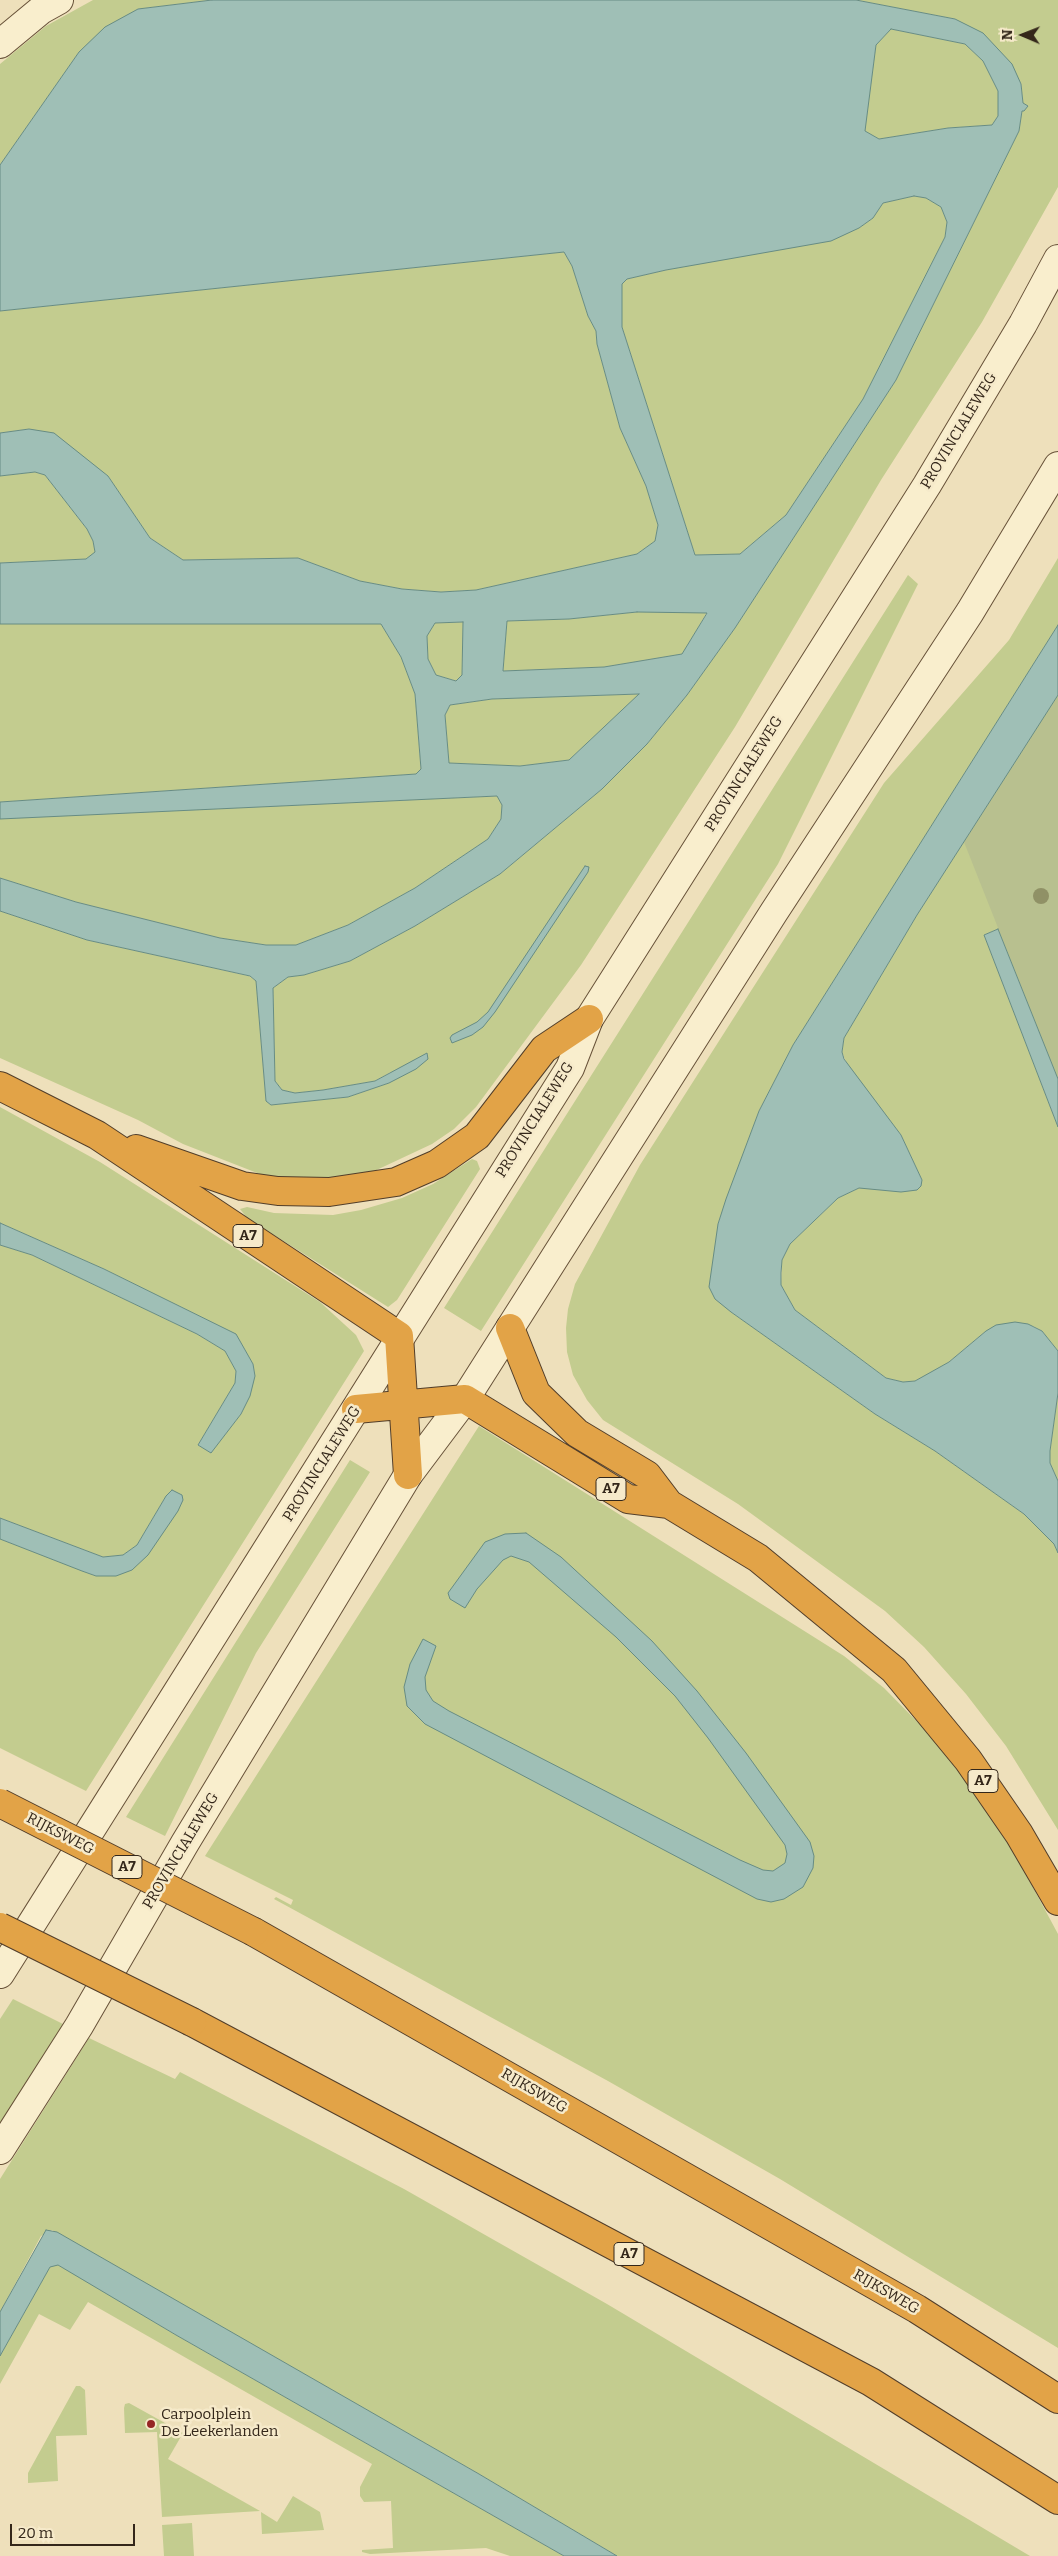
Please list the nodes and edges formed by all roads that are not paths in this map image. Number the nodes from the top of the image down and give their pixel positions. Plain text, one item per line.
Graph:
1 (59, 0) edge
2 (0, 44) edge
3 (1058, 260) edge
4 (1058, 466) edge
5 (589, 1019) junction
6 (0, 1086) edge
7 (97, 1135) junction
8 (510, 1328) junction
9 (399, 1336) junction
10 (466, 1399) junction
11 (404, 1404) junction
12 (356, 1409) junction
13 (408, 1474) junction
14 (669, 1504) junction
15 (0, 1803) edge
16 (1058, 1901) edge
17 (0, 1927) edge
18 (0, 1974) edge
19 (0, 2150) edge
20 (1058, 2399) edge
21 (1058, 2500) edge

1 - 2 main road
3 - 5 main road, PROVINCIALEWEG
4 - 8 main road, PROVINCIALEWEG
5 - 7 highway
5 - 9 main road, PROVINCIALEWEG
6 - 7 highway, A7
7 - 9 highway, A7
8 - 10 main road, PROVINCIALEWEG
8 - 14 highway, A7
9 - 11 highway
9 - 12 main road, PROVINCIALEWEG
10 - 11 highway
10 - 13 main road, PROVINCIALEWEG
10 - 14 highway, A7
11 - 12 highway
11 - 13 highway
12 - 18 main road, PROVINCIALEWEG
13 - 19 main road, PROVINCIALEWEG
14 - 16 highway, A7
15 - 20 highway, RIJKSWEG / A7, bridge
17 - 21 highway, A7, bridge

